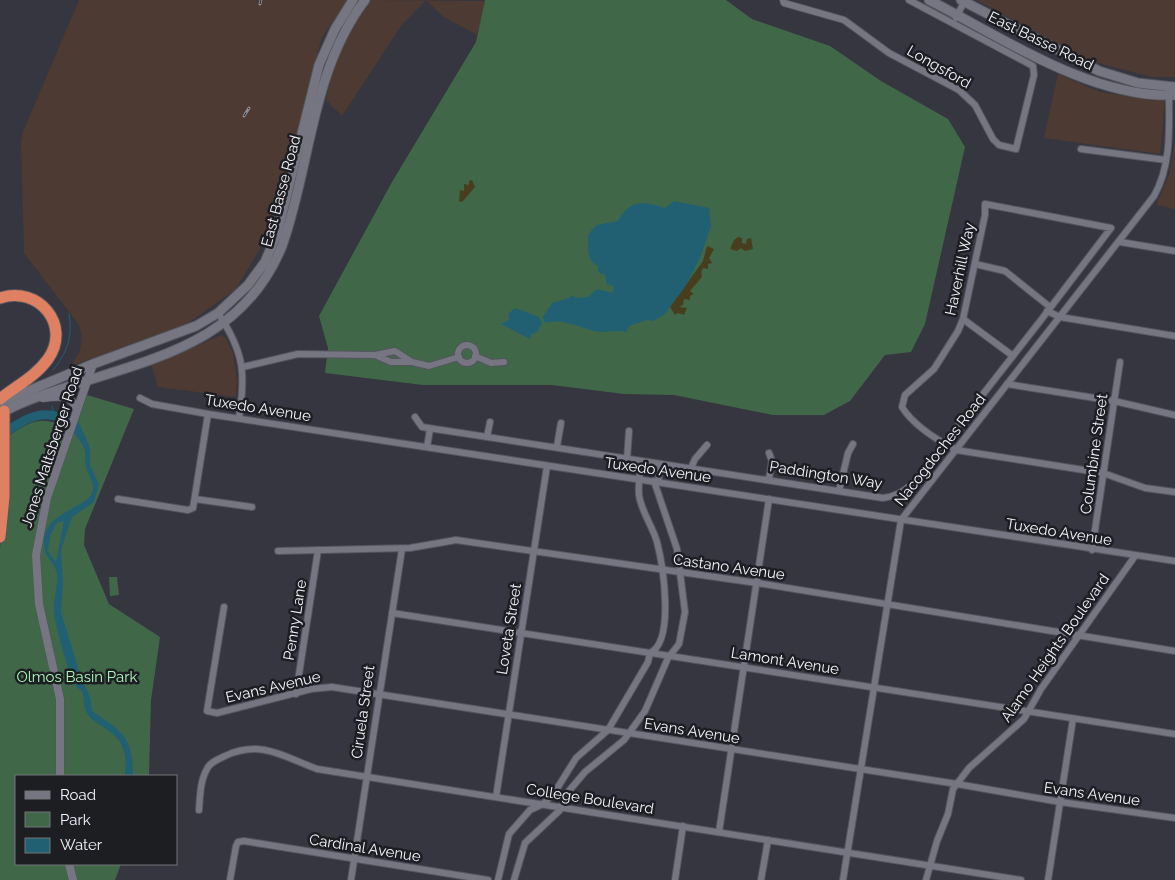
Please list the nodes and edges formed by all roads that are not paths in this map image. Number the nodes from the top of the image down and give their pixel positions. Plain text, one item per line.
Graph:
1 (353, 0) edge
2 (365, 0) edge
3 (783, 0) edge
4 (909, 0) edge
5 (929, 0) edge
6 (963, 1) edge
7 (958, 14) junction
8 (953, 23) junction
9 (1172, 91) edge
10 (1081, 149) dead end
11 (1172, 150) edge
12 (1166, 160) junction
13 (287, 215) junction
14 (1111, 226) joint
15 (1120, 242) junction
16 (1175, 251) edge
17 (975, 264) junction
18 (0, 298) edge
19 (1048, 309) junction
20 (218, 313) junction
21 (1060, 317) junction
22 (963, 319) junction
23 (224, 322) junction
24 (1175, 336) edge
25 (375, 355) junction
26 (475, 356) junction
27 (1013, 356) junction
28 (459, 357) junction
29 (412, 362) junction
30 (504, 362) dead end
31 (1120, 362) dead end
32 (93, 364) junction
33 (243, 366) junction
34 (87, 380) junction
35 (1007, 384) junction
36 (140, 398) dead end
37 (0, 399) edge
38 (28, 400) junction
39 (1114, 401) junction
40 (77, 410) junction
41 (2, 412) edge
42 (208, 414) junction
43 (1175, 415) edge
44 (415, 417) dead end
45 (240, 418) junction
46 (490, 422) dead end
47 (561, 423) dead end
48 (430, 429) junction
49 (629, 430) dead end
50 (487, 437) junction
51 (853, 444) dead end
52 (944, 444) junction
53 (707, 445) dead end
54 (557, 446) junction
55 (427, 447) junction
56 (956, 450) junction
57 (769, 453) dead end
58 (628, 459) junction
59 (642, 461) junction
60 (661, 464) junction
61 (547, 466) junction
62 (691, 468) junction
63 (1104, 473) junction
64 (640, 479) junction
65 (769, 479) junction
66 (656, 482) junction
67 (839, 491) junction
68 (1175, 492) edge
69 (118, 499) dead end
70 (195, 499) junction
71 (769, 499) junction
72 (252, 508) dead end
73 (901, 520) junction
74 (0, 537) edge
75 (402, 548) junction
76 (318, 550) junction
77 (1092, 550) junction
78 (278, 551) dead end
79 (534, 551) junction
80 (1135, 556) junction
81 (1175, 561) edge
82 (662, 570) junction
83 (679, 573) junction
84 (757, 583) junction
85 (886, 605) junction
86 (224, 607) dead end
87 (392, 613) junction
88 (521, 632) junction
89 (1078, 635) junction
90 (1175, 651) edge
91 (650, 653) junction
92 (670, 656) junction
93 (745, 668) junction
94 (873, 688) junction
95 (296, 694) junction
96 (378, 695) junction
97 (1029, 711) junction
98 (508, 715) junction
99 (1073, 719) junction
100 (608, 730) junction
101 (628, 733) junction
102 (1175, 734) edge
103 (732, 749) junction
104 (860, 770) junction
105 (60, 775) edge
106 (367, 776) junction
107 (957, 784) junction
108 (496, 796) junction
109 (1060, 802) junction
110 (543, 804) junction
111 (562, 807) junction
112 (198, 810) dead end
113 (1175, 818) edge
114 (683, 826) junction
115 (719, 832) junction
116 (768, 840) junction
117 (847, 853) junction
118 (354, 858) junction
119 (930, 864) junction
120 (70, 865) edge
121 (73, 880) edge
122 (230, 880) edge
123 (351, 880) edge
124 (488, 880) edge
125 (498, 880) edge
126 (514, 880) edge
127 (675, 880) edge
128 (761, 880) edge
129 (843, 880) edge
130 (926, 880) edge
131 (1021, 880) edge
132 (1048, 880) edge

1 - 13 main road, East Basse Road
2 - 13 main road, East Basse Road
3 - 8 street, Longsford
4 - 8 street, Longsford
5 - 7 main road, East Basse Road
6 - 7 street
6 - 9 main road, East Basse Road
7 - 8 street
7 - 9 main road, East Basse Road
9 - 11 street, Nacogdoches Road
10 - 12 street
11 - 12 street, Nacogdoches Road
12 - 15 street, Nacogdoches Road
13 - 20 main road, East Basse Road
13 - 23 main road, East Basse Road
14 - 17 street, Haverhill Way
14 - 19 street, Paddington Way
15 - 16 street
15 - 21 street, Nacogdoches Road
17 - 19 street
17 - 22 street, Haverhill Way
18 - 37 highway
19 - 21 street
19 - 27 street, Paddington Way
20 - 23 street
20 - 32 main road, East Basse Road
21 - 24 street
21 - 35 street, Nacogdoches Road
22 - 27 street
22 - 52 street, Haverhill Way
23 - 33 street
23 - 34 main road, East Basse Road
25 - 29 street
25 - 29 street
25 - 33 street
26 - 28 street
26 - 28 street
26 - 30 street
27 - 52 street, Paddington Way
28 - 29 street
31 - 39 street, Columbine Street
32 - 34 street, Jones Maltsberger Road
32 - 41 main road, East Basse Road
33 - 45 street
34 - 38 main road, East Basse Road
34 - 40 street, Jones Maltsberger Road
35 - 39 street
35 - 56 street, Nacogdoches Road
36 - 42 street, Tuxedo Avenue
38 - 40 street
38 - 41 main road, East Basse Road
39 - 43 street
39 - 63 street, Columbine Street
40 - 105 street, Jones Maltsberger Road
41 - 74 highway
42 - 45 street, Tuxedo Avenue
42 - 70 street
44 - 48 street
45 - 55 street, Tuxedo Avenue
46 - 50 street
47 - 54 street
48 - 50 street, Paddington Way
48 - 55 street
49 - 58 street
50 - 54 street, Paddington Way
51 - 67 street
52 - 56 street, Haverhill Way
52 - 67 street, Paddington Way
53 - 62 street
54 - 58 street, Paddington Way
55 - 61 street, Tuxedo Avenue
56 - 63 street, Haverhill Way
56 - 73 street, Nacogdoches Road
57 - 65 street
58 - 59 street, Paddington Way
59 - 60 street, Paddington Way
59 - 64 street
60 - 62 street, Paddington Way
60 - 66 street
61 - 64 street, Tuxedo Avenue
61 - 79 street, Loveta Street
62 - 65 street, Paddington Way
63 - 68 street, Haverhill Way
63 - 77 street, Columbine Street
64 - 66 street, Tuxedo Avenue
64 - 82 street
65 - 67 street, Paddington Way
66 - 71 street, Tuxedo Avenue
66 - 83 street
69 - 70 street
70 - 72 street
71 - 73 street, Tuxedo Avenue
71 - 84 street
73 - 77 street, Tuxedo Avenue
73 - 85 street, Nacogdoches Road
75 - 76 street, Castano Avenue
75 - 79 street, Castano Avenue
75 - 87 street, Ciruela Street
76 - 78 street, Castano Avenue
76 - 95 street, Penny Lane
77 - 80 street, Tuxedo Avenue
79 - 82 street, Castano Avenue
79 - 88 street, Loveta Street
80 - 81 street, Tuxedo Avenue
80 - 89 street, Alamo Heights Boulevard
82 - 83 street, Castano Avenue
82 - 91 street
83 - 84 street, Castano Avenue
83 - 92 street
84 - 85 street, Castano Avenue
84 - 93 street
85 - 89 street, Castano Avenue
85 - 94 street, Nacogdoches Road
86 - 95 street, Evans Avenue
87 - 88 street, Lamont Avenue
87 - 96 street, Ciruela Street
88 - 91 street, Lamont Avenue
88 - 98 street, Loveta Street
89 - 90 street, Castano Avenue
89 - 97 street, Alamo Heights Boulevard
91 - 92 street, Lamont Avenue
91 - 100 street
92 - 93 street, Lamont Avenue
92 - 101 street
93 - 94 street, Lamont Avenue
93 - 103 street
94 - 97 street, Lamont Avenue
94 - 104 street, Nacogdoches Road
95 - 96 street, Evans Avenue
96 - 98 street, Evans Avenue
96 - 106 street, Ciruela Street
97 - 99 street, Lamont Avenue
97 - 107 street, Alamo Heights Boulevard
98 - 100 street, Evans Avenue
98 - 108 street, Loveta Street
99 - 102 street, Lamont Avenue
99 - 109 street
100 - 101 street, Evans Avenue
100 - 110 street
101 - 103 street, Evans Avenue
101 - 111 street
103 - 104 street, Evans Avenue
103 - 115 street
104 - 107 street, Evans Avenue
104 - 117 street, Nacogdoches Road
106 - 108 street, College Boulevard
106 - 112 street, College Boulevard
106 - 118 street, Ciruela Street
107 - 109 street, Evans Avenue
107 - 119 street, Alamo Heights Boulevard
108 - 110 street, College Boulevard
109 - 113 street, Evans Avenue
109 - 132 street
110 - 111 street, College Boulevard
110 - 125 street
111 - 114 street, College Boulevard
111 - 126 street
114 - 115 street, College Boulevard
114 - 127 street
115 - 116 street, College Boulevard
116 - 117 street, College Boulevard
116 - 128 street
117 - 119 street, College Boulevard
117 - 129 street, Nacogdoches Road
118 - 122 street, Cardinal Avenue
118 - 123 street, Ciruela Street
118 - 124 street, Cardinal Avenue
119 - 130 street, Alamo Heights Boulevard
119 - 131 street, College Boulevard
120 - 121 street

